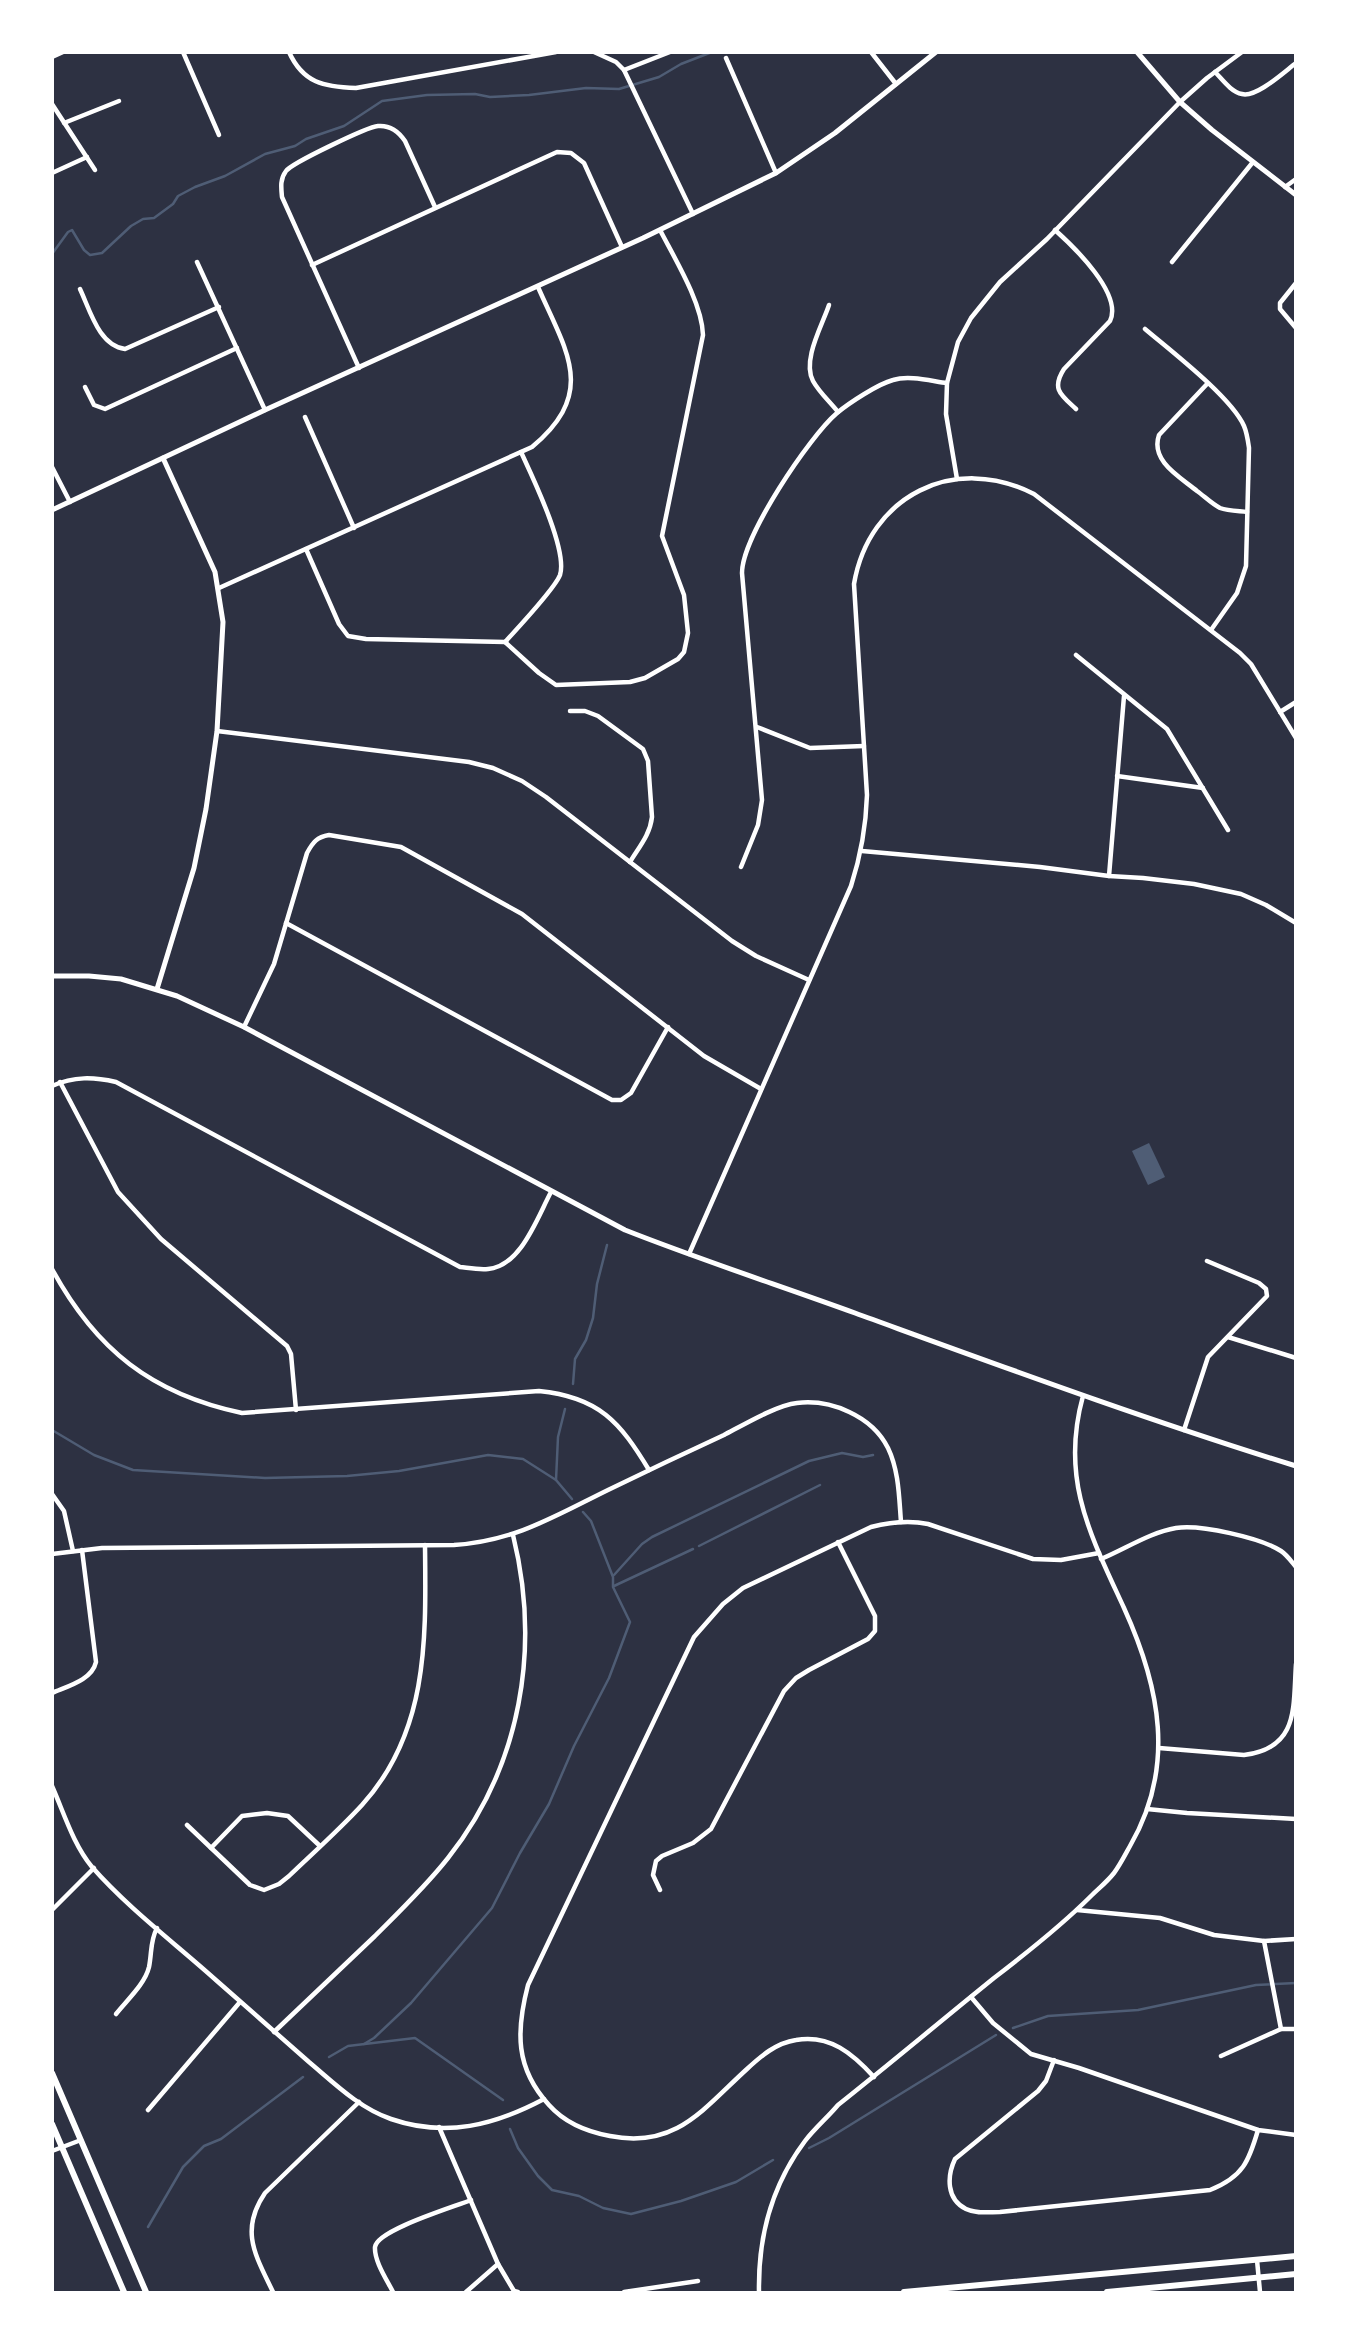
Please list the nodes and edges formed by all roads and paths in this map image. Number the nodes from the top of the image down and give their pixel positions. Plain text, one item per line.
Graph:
1 (63, 52) edge
2 (183, 52) edge
3 (289, 52) edge
4 (556, 52) edge
5 (594, 52) edge
6 (670, 52) edge
7 (872, 52) edge
8 (936, 52) edge
9 (1137, 52) edge
10 (1242, 52) edge
11 (52, 57) edge
12 (726, 58) dead end
13 (1296, 63) edge
14 (624, 70) junction
15 (1215, 72) junction
16 (896, 84) junction
17 (119, 101) dead end
18 (1180, 102) junction
19 (52, 104) edge
20 (64, 123) junction
21 (219, 135) dead end
22 (87, 157) junction
23 (1253, 162) junction
24 (95, 170) dead end
25 (52, 173) edge
26 (776, 173) junction
27 (1296, 179) edge
28 (1285, 187) junction
29 (1296, 195) edge
30 (435, 207) junction
31 (694, 214) junction
32 (660, 230) junction
33 (1055, 230) junction
34 (622, 247) junction
35 (197, 262) dead end
36 (1172, 262) dead end
37 (312, 265) junction
38 (1296, 283) edge
39 (537, 287) junction
40 (80, 289) dead end
41 (829, 305) dead end
42 (219, 307) junction
43 (1296, 328) edge
44 (1145, 329) dead end
45 (237, 348) junction
46 (359, 368) junction
47 (947, 383) junction
48 (1207, 384) junction
49 (85, 387) dead end
50 (1076, 409) dead end
51 (265, 410) junction
52 (838, 412) junction
53 (305, 417) dead end
54 (521, 452) junction
55 (163, 457) junction
56 (52, 467) edge
57 (957, 479) junction
58 (69, 502) junction
59 (52, 510) edge
60 (1247, 512) junction
61 (354, 528) junction
62 (306, 549) junction
63 (219, 588) junction
64 (1211, 630) junction
65 (505, 642) junction
66 (1076, 655) dead end
67 (1124, 696) junction
68 (1296, 702) edge
69 (570, 711) dead end
70 (1280, 712) junction
71 (756, 727) junction
72 (217, 731) junction
73 (1296, 738) edge
74 (864, 746) junction
75 (1117, 776) junction
76 (1204, 788) junction
77 (1228, 830) dead end
78 (862, 851) junction
79 (630, 862) junction
80 (741, 867) dead end
81 (1109, 876) junction
82 (286, 923) junction
83 (1296, 923) edge
84 (52, 976) edge
85 (809, 980) junction
86 (157, 989) junction
87 (244, 1027) junction
88 (668, 1027) junction
89 (60, 1082) junction
90 (52, 1086) edge
91 (761, 1090) junction
92 (551, 1192) junction
93 (688, 1255) junction
94 (1208, 1261) dead end
95 (52, 1269) edge
96 (1228, 1337) junction
97 (1296, 1358) edge
98 (1083, 1396) junction
99 (296, 1410) junction
100 (1184, 1430) junction
101 (1296, 1466) edge
102 (649, 1470) junction
103 (52, 1494) edge
104 (901, 1522) junction
105 (513, 1535) junction
106 (838, 1542) junction
107 (425, 1545) junction
108 (82, 1550) junction
109 (73, 1551) junction
110 (1098, 1553) junction
111 (52, 1555) edge
112 (1101, 1559) junction
113 (1296, 1567) edge
114 (1296, 1664) edge
115 (52, 1693) edge
116 (1159, 1748) junction
117 (52, 1786) edge
118 (1147, 1809) junction
119 (1296, 1819) edge
120 (187, 1825) dead end
121 (320, 1846) junction
122 (211, 1848) junction
123 (94, 1868) junction
124 (660, 1890) dead end
125 (52, 1910) edge
126 (1077, 1910) junction
127 (157, 1928) junction
128 (1296, 1939) edge
129 (1264, 1941) junction
130 (971, 1997) junction
131 (240, 2002) junction
132 (116, 2014) dead end
133 (1281, 2029) junction
134 (1296, 2029) edge
135 (274, 2032) junction
136 (1221, 2056) dead end
137 (1054, 2060) junction
138 (52, 2073) edge
139 (874, 2077) junction
140 (544, 2099) junction
141 (359, 2102) junction
142 (148, 2110) dead end
143 (52, 2124) edge
144 (439, 2127) junction
145 (1258, 2130) junction
146 (1296, 2135) edge
147 (81, 2140) junction
148 (62, 2147) junction
149 (52, 2151) edge
150 (471, 2200) junction
151 (1296, 2256) edge
152 (1257, 2260) junction
153 (498, 2264) junction
154 (1296, 2274) edge
155 (1259, 2278) junction
156 (698, 2281) dead end
157 (124, 2292) edge
158 (146, 2292) edge
159 (273, 2292) edge
160 (393, 2292) edge
161 (466, 2292) edge
162 (518, 2292) edge
163 (624, 2292) edge
164 (759, 2292) edge
165 (904, 2292) edge
166 (1108, 2292) edge
167 (1260, 2292) edge

1 - 11 street
2 - 21 street
3 - 4 street
5 - 14 street
6 - 14 street
7 - 16 street
8 - 16 street
9 - 18 street
10 - 15 street
12 - 26 street
13 - 15 street
14 - 31 street
15 - 18 street
16 - 26 street
17 - 20 street
18 - 23 street
18 - 33 street
19 - 20 street
20 - 22 street
22 - 24 street
22 - 25 street
23 - 28 street
23 - 36 street
26 - 31 street
27 - 28 street
28 - 29 street
30 - 34 street
30 - 37 street
30 - 37 street
31 - 32 street
32 - 34 street
32 - 65 street
33 - 47 street
33 - 50 street
34 - 39 street
35 - 42 street
37 - 46 street
38 - 43 street
39 - 46 street
39 - 54 street
40 - 42 street
41 - 52 street
42 - 45 street
44 - 48 street
45 - 49 street
45 - 51 street
46 - 51 street
47 - 52 street
47 - 57 street
48 - 60 street
48 - 60 street
51 - 55 street
52 - 71 street
53 - 61 street
54 - 61 street
54 - 65 street
55 - 58 street
55 - 63 street
56 - 58 street
57 - 64 street
57 - 74 street
58 - 59 street
60 - 64 street
61 - 62 street
62 - 63 street
62 - 65 street
63 - 72 street
64 - 70 street
66 - 67 street
67 - 75 street
67 - 76 street
68 - 70 street
69 - 79 street
70 - 73 street
71 - 74 street
71 - 80 street
72 - 79 street
72 - 86 street
74 - 78 street
75 - 76 street
75 - 81 street
76 - 77 street
78 - 81 street
78 - 85 street
79 - 85 street
81 - 83 street
82 - 87 street
82 - 88 street
82 - 88 street
84 - 86 street
85 - 91 street
86 - 87 street
87 - 92 street
88 - 91 street
89 - 90 street
89 - 92 street
89 - 99 street
91 - 93 street
92 - 93 street
93 - 98 street
94 - 96 street
95 - 99 street
96 - 97 street
96 - 100 street
98 - 100 street
98 - 110 street
99 - 102 street
100 - 101 street
102 - 104 street
102 - 105 street
103 - 109 street
104 - 106 street
104 - 110 street
105 - 107 street
105 - 135 street
106 - 124 street
106 - 140 street
107 - 108 street
107 - 121 street
108 - 109 street
108 - 115 street
109 - 111 street
110 - 112 street
112 - 113 street
112 - 116 street
114 - 116 street
116 - 118 street
117 - 123 street
118 - 119 street
118 - 126 street
120 - 122 street
121 - 122 street
121 - 122 street
123 - 125 street
123 - 127 street
126 - 129 street
126 - 130 street
127 - 131 street
127 - 132 street
128 - 129 street
129 - 133 street
130 - 137 street
130 - 139 street
131 - 135 street
131 - 142 street
133 - 134 street
133 - 136 street
135 - 141 street
137 - 145 street
137 - 145 street
138 - 147 main road
139 - 140 street
139 - 164 street
140 - 144 street
141 - 144 street
141 - 159 street
143 - 148 main road
144 - 150 street
145 - 146 street
147 - 148 street
147 - 158 main road
148 - 149 street
148 - 157 main road
150 - 153 street
150 - 160 street
151 - 152 main road
152 - 155 street
152 - 165 main road
153 - 161 street
153 - 162 street
154 - 155 main road
155 - 166 main road
155 - 167 street
156 - 163 street

